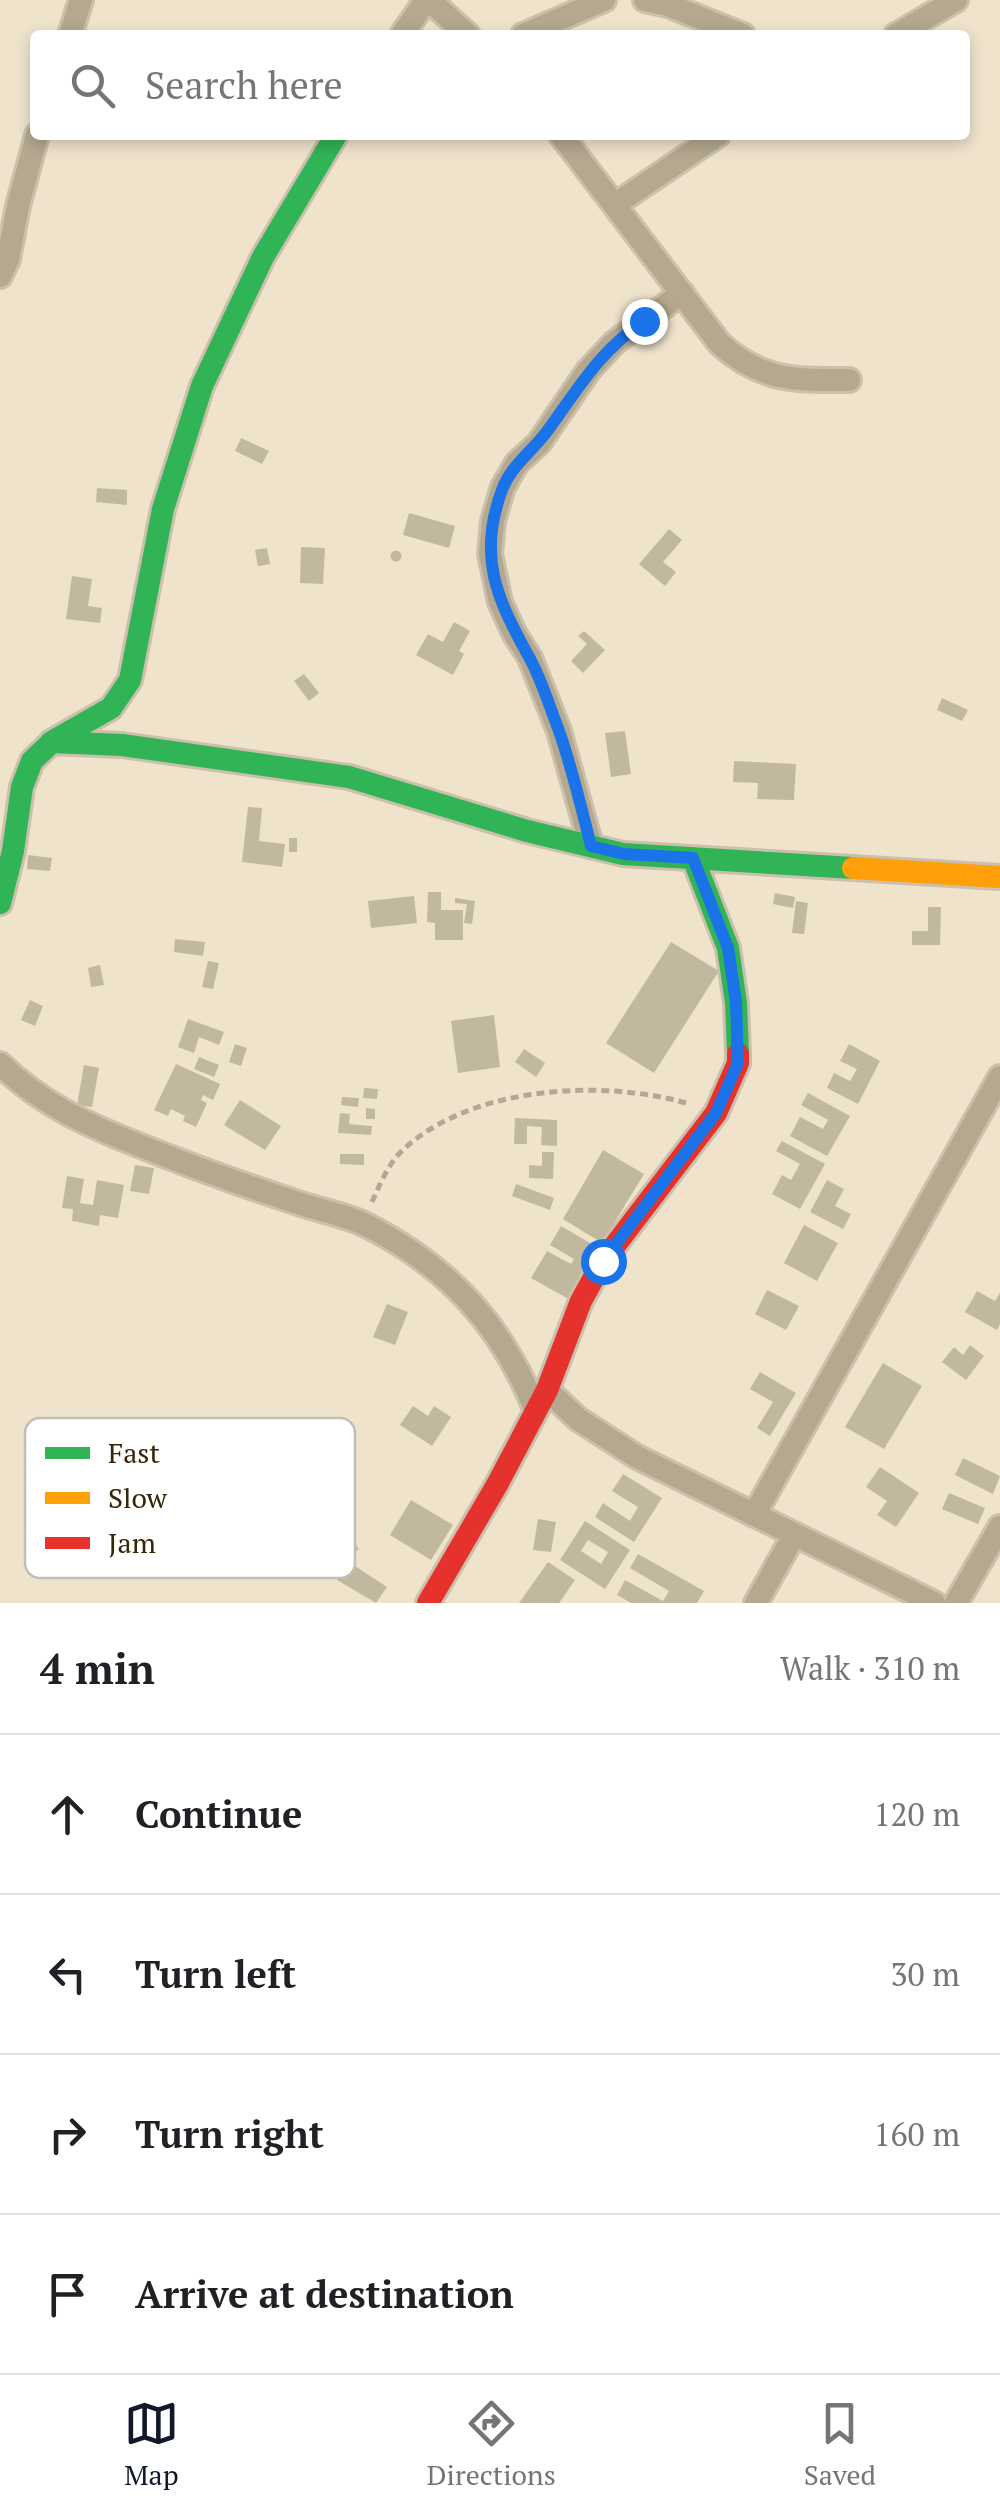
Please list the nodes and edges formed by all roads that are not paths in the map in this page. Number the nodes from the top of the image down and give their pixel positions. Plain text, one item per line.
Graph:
1 (81, 0) edge
2 (604, 0) edge
3 (645, 0) edge
4 (956, 0) edge
5 (431, 1) edge
6 (72, 30) edge
7 (406, 30) edge
8 (463, 30) edge
9 (535, 30) edge
10 (730, 30) edge
11 (905, 30) edge
12 (36, 140) edge
13 (333, 140) edge
14 (565, 140) edge
15 (711, 140) edge
16 (616, 204) junction
17 (0, 276) edge
18 (682, 294) junction
19 (849, 380) dead end
20 (51, 742) junction
21 (591, 846) junction
22 (693, 858) junction
23 (1000, 878) edge
24 (0, 903) edge
25 (0, 1064) edge
26 (1000, 1077) edge
27 (542, 1400) junction
28 (754, 1515) junction
29 (1000, 1527) edge
30 (794, 1534) junction
31 (428, 1603) edge
32 (756, 1603) edge
33 (934, 1603) edge
34 (956, 1603) edge

1 - 6 street
2 - 9 street
3 - 10 street
4 - 11 street
5 - 7 street
5 - 8 street
12 - 17 street
13 - 20 street
14 - 16 street
15 - 16 street
16 - 18 street
18 - 19 street
18 - 21 street
20 - 21 street
20 - 24 street
21 - 22 street
22 - 23 street
22 - 27 street
25 - 27 street
26 - 28 street
27 - 28 street
27 - 31 street
28 - 30 street
29 - 34 street
30 - 32 street
30 - 33 street

